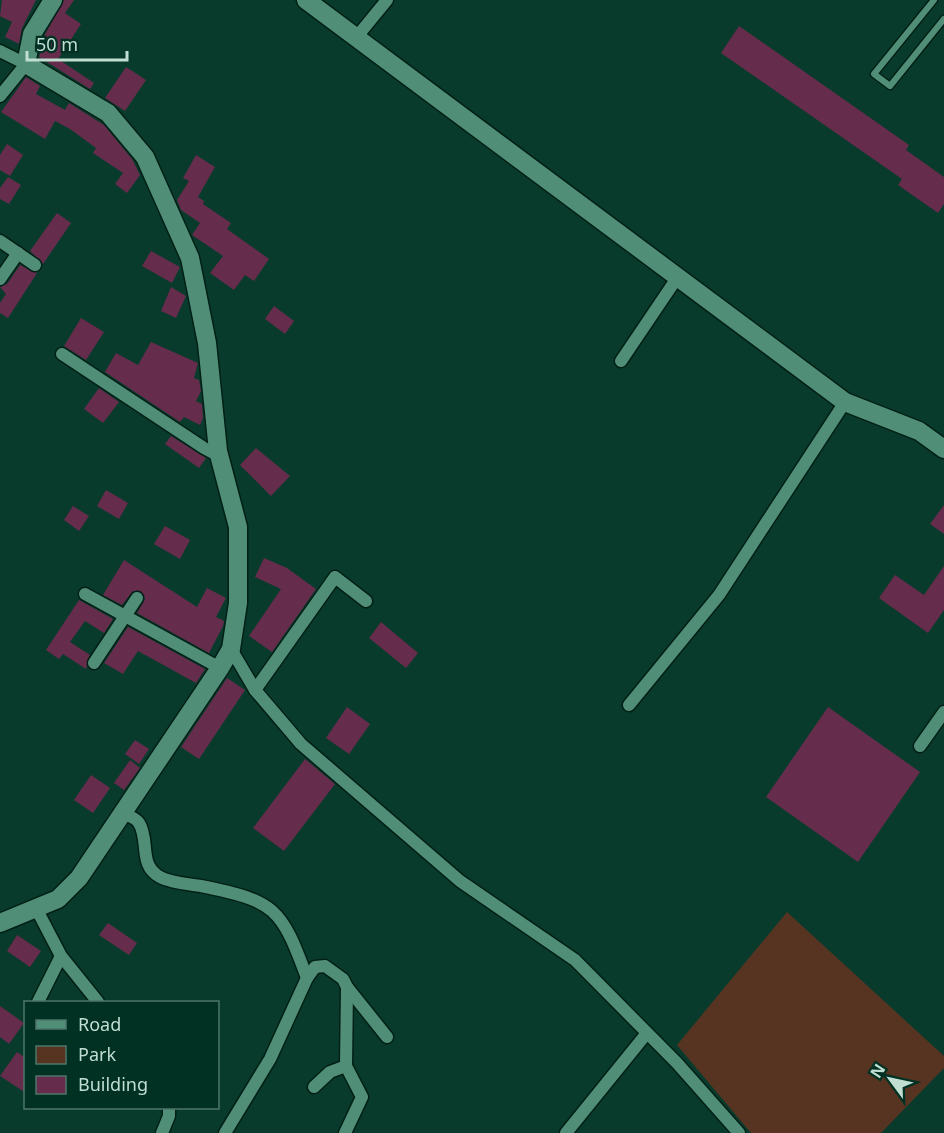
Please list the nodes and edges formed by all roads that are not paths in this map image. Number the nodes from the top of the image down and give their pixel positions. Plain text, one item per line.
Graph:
1 (53, 0) edge
2 (306, 0) edge
3 (387, 0) edge
4 (934, 0) edge
5 (944, 20) edge
6 (355, 39) junction
7 (0, 51) edge
8 (26, 64) junction
9 (0, 96) edge
10 (0, 240) edge
11 (18, 253) junction
12 (35, 265) dead end
13 (677, 278) junction
14 (0, 279) edge
15 (62, 354) dead end
16 (621, 361) dead end
17 (845, 402) junction
18 (944, 449) edge
19 (219, 456) junction
20 (85, 594) dead end
21 (137, 598) dead end
22 (366, 601) dead end
23 (125, 618) junction
24 (231, 649) junction
25 (94, 663) dead end
26 (220, 668) junction
27 (255, 690) junction
28 (629, 705) dead end
29 (944, 712) edge
30 (921, 746) dead end
31 (124, 813) junction
32 (37, 909) junction
33 (0, 923) edge
34 (61, 956) junction
35 (307, 978) junction
36 (347, 987) junction
37 (38, 1001) edge
38 (97, 1001) edge
39 (647, 1033) junction
40 (387, 1037) dead end
41 (346, 1066) junction
42 (314, 1087) dead end
43 (169, 1109) edge
44 (162, 1133) edge
45 (225, 1133) edge
46 (345, 1133) edge
47 (566, 1133) edge
48 (739, 1133) edge

1 - 8 street
2 - 6 street
3 - 6 street
4 - 5 lane
6 - 13 street
7 - 8 street
8 - 9 street
8 - 19 street
10 - 11 street
11 - 12 street
11 - 14 street
13 - 16 street
13 - 17 street
15 - 19 street
17 - 18 street
17 - 28 street
19 - 24 street
20 - 23 street
21 - 23 street
22 - 27 street
23 - 25 street
23 - 26 street
24 - 26 street
24 - 27 street
26 - 31 street
27 - 39 street
29 - 30 street
31 - 32 street
31 - 35 street
32 - 33 street
32 - 34 street
34 - 37 street
34 - 38 street
35 - 36 street
35 - 45 street
36 - 40 street
36 - 41 street
39 - 47 street
39 - 48 street
41 - 42 street
41 - 46 street
43 - 44 street

